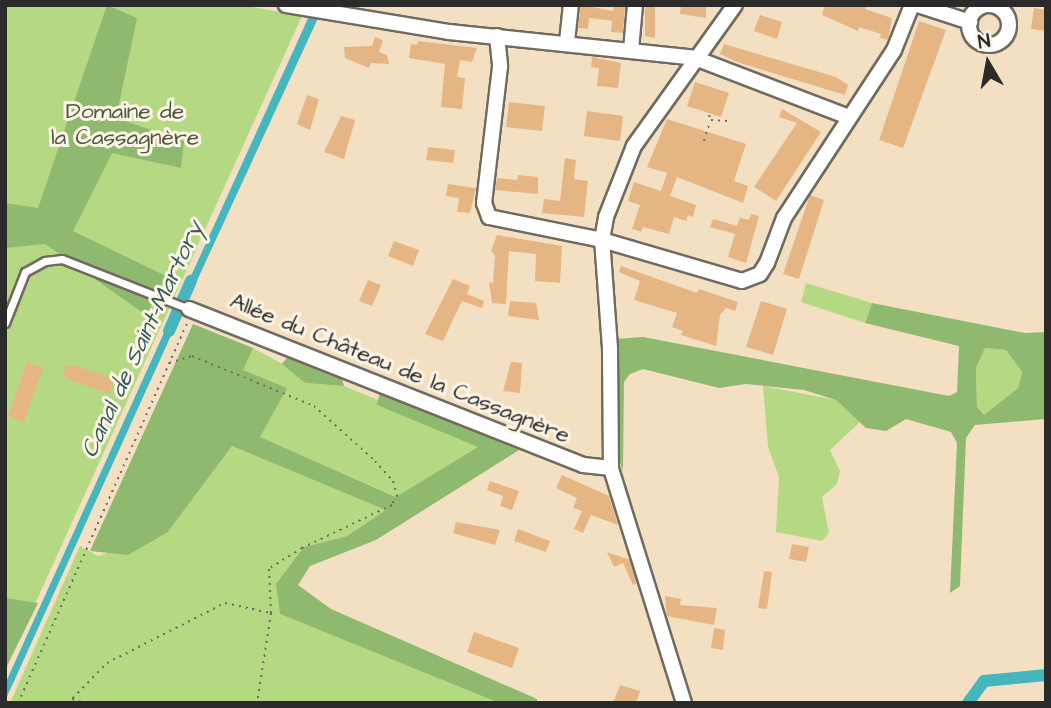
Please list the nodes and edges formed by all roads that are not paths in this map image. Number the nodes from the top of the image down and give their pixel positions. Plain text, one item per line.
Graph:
1 (286, 5) edge
2 (571, 5) edge
3 (635, 5) edge
4 (735, 5) edge
5 (912, 5) edge
6 (918, 5) edge
7 (994, 6) edge
8 (970, 22) junction
9 (497, 36) junction
10 (567, 42) junction
11 (631, 50) junction
12 (695, 58) junction
13 (849, 117) junction
14 (602, 240) junction
15 (190, 310) joint
16 (5, 323) edge
17 (611, 468) junction
18 (684, 703) edge

1 - 9 street
2 - 10 street
3 - 11 street
4 - 12 street
5 - 13 street
6 - 8 street
7 - 8 street
7 - 8 street
9 - 10 street
9 - 14 street
10 - 11 street
11 - 12 street
12 - 13 street
12 - 14 street
13 - 14 street
14 - 17 street
15 - 16 lane, Allée du Château de la Cassagnère
15 - 17 street, Allée du Château de la Cassagnère
17 - 18 street

